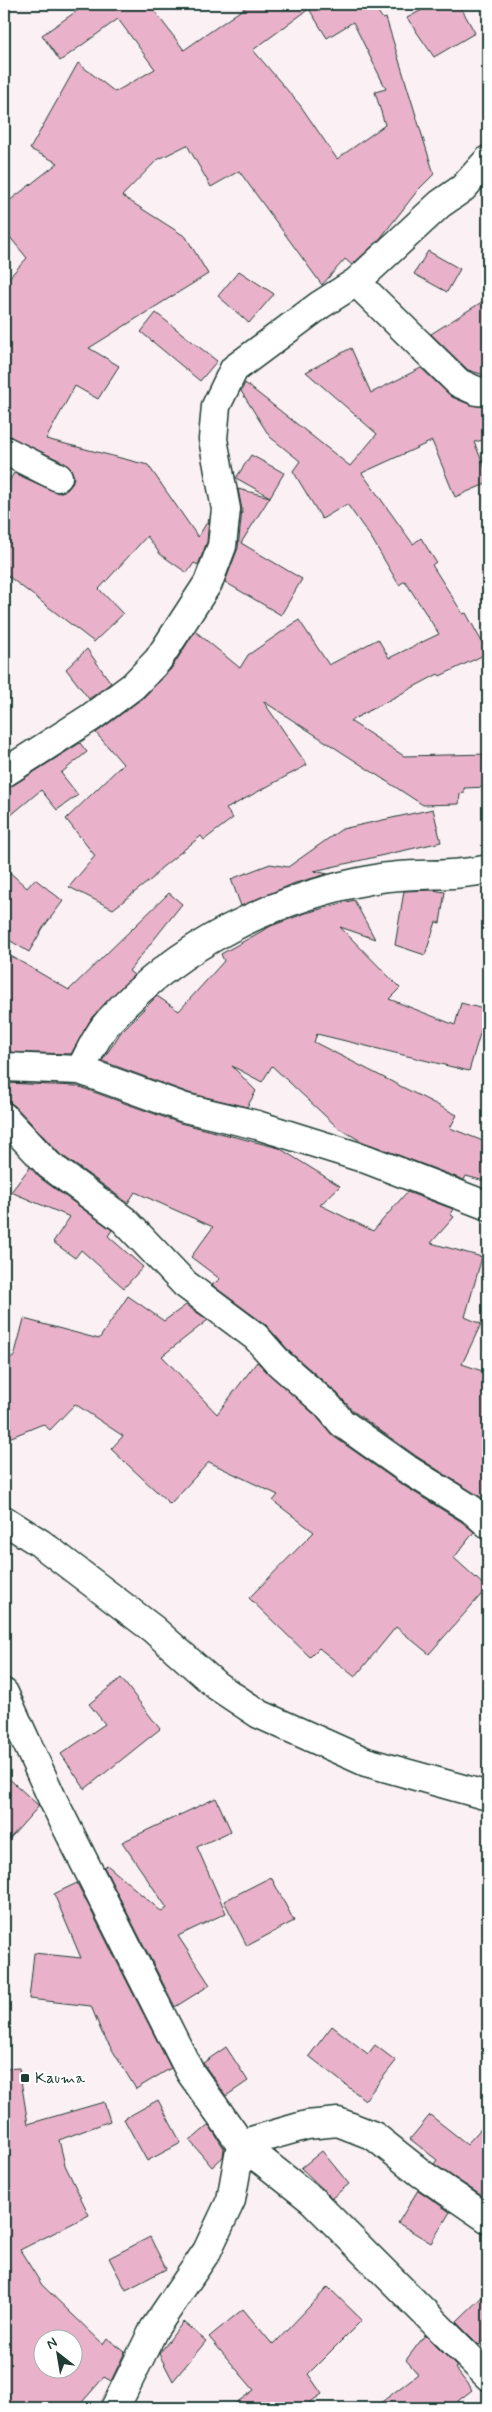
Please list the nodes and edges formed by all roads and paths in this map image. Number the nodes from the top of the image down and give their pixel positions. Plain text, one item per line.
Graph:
1 (488, 160) edge
2 (356, 282) junction
3 (488, 392) edge
4 (4, 450) edge
5 (58, 477) dead end
6 (4, 773) edge
7 (486, 873) edge
8 (4, 1067) edge
9 (80, 1070) junction
10 (4, 1117) edge
11 (488, 1206) edge
12 (4, 1520) edge
13 (488, 1524) edge
14 (4, 1693) edge
15 (488, 1796) edge
16 (241, 2144) junction
17 (488, 2219) edge
18 (488, 2376) edge
19 (115, 2408) edge

1 - 2 street
2 - 3 street
2 - 6 street
4 - 5 street
7 - 9 street
8 - 9 street
9 - 11 street
10 - 13 street
12 - 15 street
14 - 16 street
16 - 17 street
16 - 18 street
16 - 19 street

